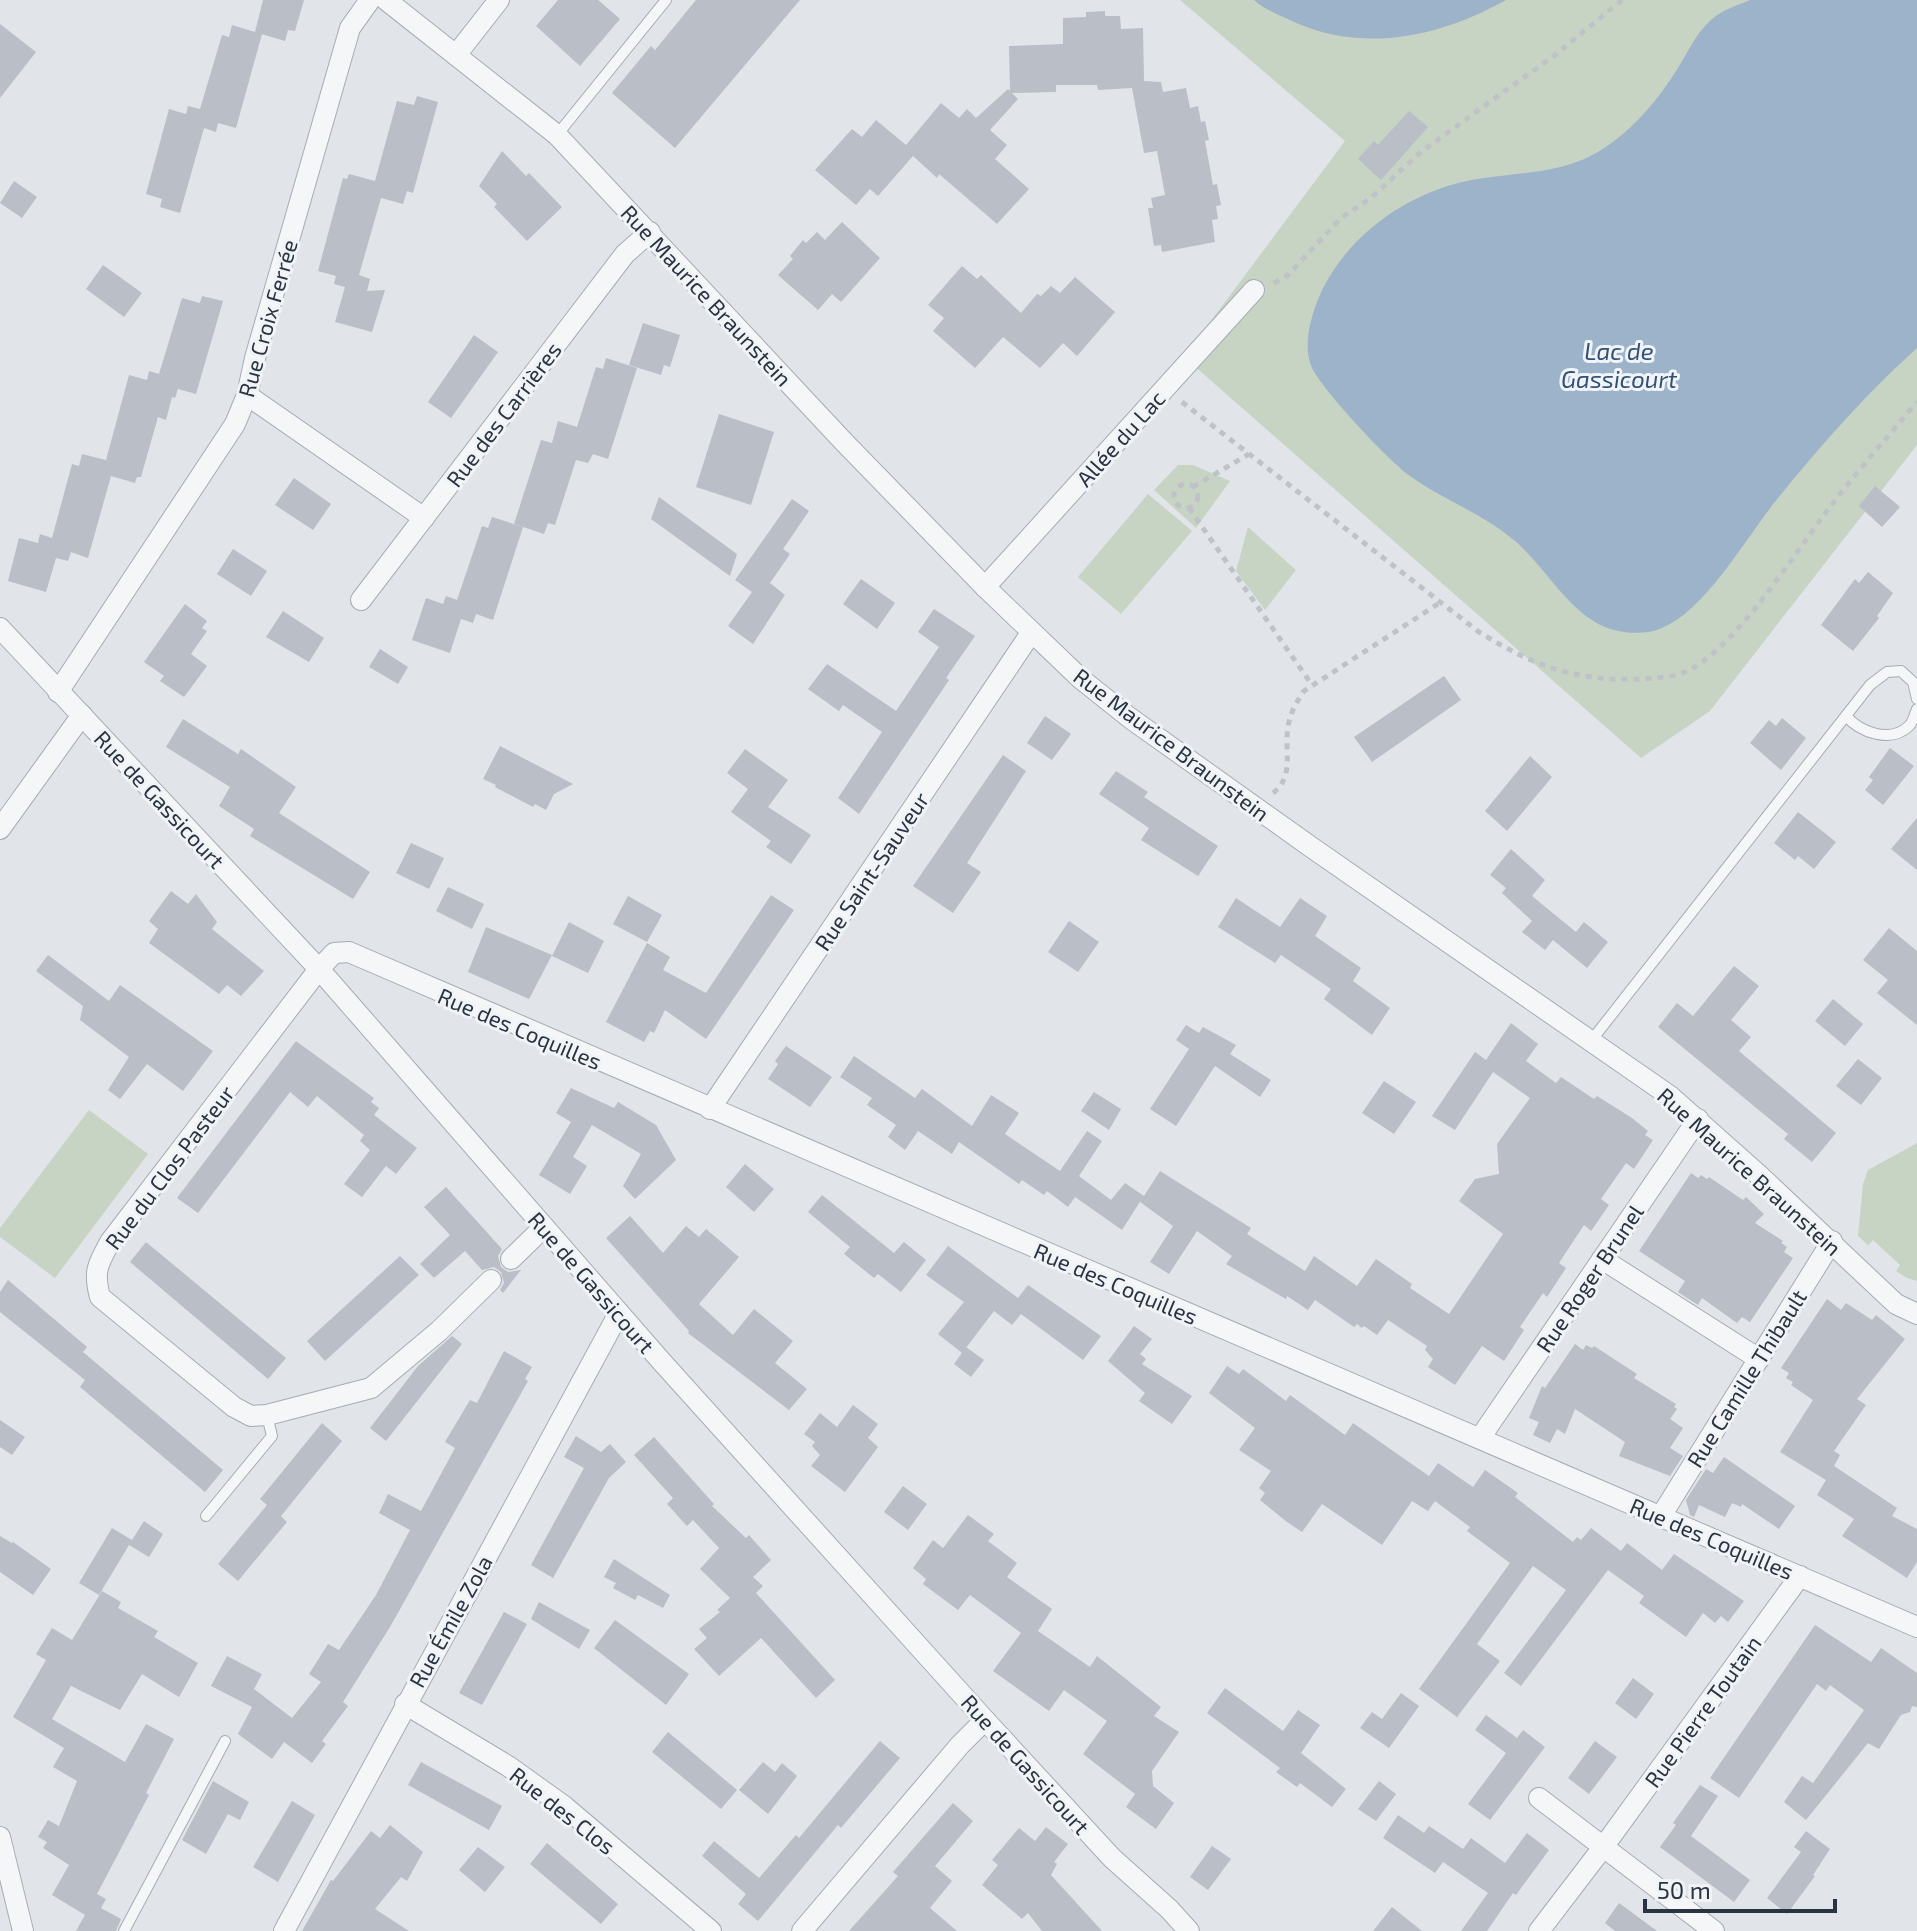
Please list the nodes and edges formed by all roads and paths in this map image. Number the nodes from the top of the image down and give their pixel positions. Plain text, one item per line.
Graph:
1 (370, 0) edge
2 (386, 0) edge
3 (499, 0) edge
4 (666, 0) edge
5 (1622, 0) edge
6 (456, 55) junction
7 (557, 135) junction
8 (650, 232) junction
9 (1254, 290) joint
10 (1165, 389) junction
11 (247, 395) junction
12 (1917, 402) edge
13 (1249, 454) junction
14 (1193, 487) junction
15 (1189, 508) junction
16 (424, 518) junction
17 (985, 587) junction
18 (361, 600) dead end
19 (1441, 602) junction
20 (0, 628) edge
21 (1031, 633) junction
22 (1312, 685) junction
23 (58, 692) junction
24 (1917, 699) edge
25 (1917, 709) edge
26 (82, 715) junction
27 (1846, 716) junction
28 (1253, 805) junction
29 (0, 829) edge
30 (319, 969) junction
31 (1591, 1041) junction
32 (710, 1109) junction
33 (1698, 1119) junction
34 (544, 1227) junction
35 (1832, 1241) junction
36 (511, 1259) dead end
37 (1602, 1259) junction
38 (491, 1280) dead end
39 (619, 1313) junction
40 (1917, 1314) edge
41 (1759, 1359) junction
42 (267, 1415) junction
43 (1480, 1438) junction
44 (206, 1516) dead end
45 (1661, 1516) junction
46 (1800, 1576) junction
47 (1917, 1627) edge
48 (405, 1704) junction
49 (985, 1720) junction
50 (225, 1741) dead end
51 (1539, 1798) dead end
52 (0, 1837) edge
53 (1604, 1846) junction
54 (23, 1931) edge
55 (124, 1931) edge
56 (284, 1931) edge
57 (711, 1931) edge
58 (802, 1931) edge
59 (1189, 1931) edge
60 (1539, 1931) edge
61 (1714, 1931) edge

1 - 11 street, Rue Croix Ferrée
2 - 6 street, Rue Maurice Braunstein
3 - 6 street
4 - 7 lane
5 - 9 path
6 - 7 street, Rue Maurice Braunstein
7 - 8 street, Rue Maurice Braunstein
8 - 16 street, Rue des Carrières
8 - 17 street, Rue Maurice Braunstein
9 - 10 street, Allée du Lac
10 - 13 path
10 - 17 street, Allée du Lac
11 - 16 street
11 - 23 street, Rue Croix Ferrée
12 - 19 path
13 - 14 path
13 - 19 path
14 - 15 path
14 - 15 path
15 - 22 path
16 - 18 street, Rue des Carrières
17 - 21 street, Rue Maurice Braunstein
19 - 22 path
20 - 23 street, Rue de Gassicourt
21 - 28 street, Rue Maurice Braunstein
21 - 32 street, Rue Saint-Sauveur
22 - 28 path
23 - 26 street, Rue de Gassicourt
24 - 27 lane
25 - 27 lane
26 - 29 street
26 - 30 street, Rue de Gassicourt
27 - 31 lane
28 - 31 street, Rue Maurice Braunstein
30 - 32 street, Rue des Coquilles
30 - 34 street, Rue de Gassicourt
30 - 42 street, Rue du Clos Pasteur
31 - 33 street, Rue Maurice Braunstein
32 - 43 street, Rue des Coquilles
33 - 35 street, Rue Maurice Braunstein
33 - 37 street, Rue Roger Brunel
34 - 36 street
34 - 39 street, Rue de Gassicourt
35 - 40 street, Rue Maurice Braunstein
35 - 41 street, Rue Camille Thibault
37 - 41 street
37 - 43 street, Rue Roger Brunel
38 - 42 street
39 - 48 street, Rue Émile Zola
39 - 49 street, Rue de Gassicourt
41 - 45 street, Rue Camille Thibault
42 - 44 lane
43 - 45 street, Rue des Coquilles
45 - 46 street, Rue des Coquilles
46 - 47 street, Rue des Coquilles
46 - 53 street, Rue Pierre Toutain
48 - 56 street, Rue Émile Zola
48 - 57 street, Rue des Clos
49 - 58 street
49 - 59 street, Rue de Gassicourt
50 - 55 lane
51 - 53 street
52 - 54 street
53 - 60 street, Rue Pierre Toutain
53 - 61 street

